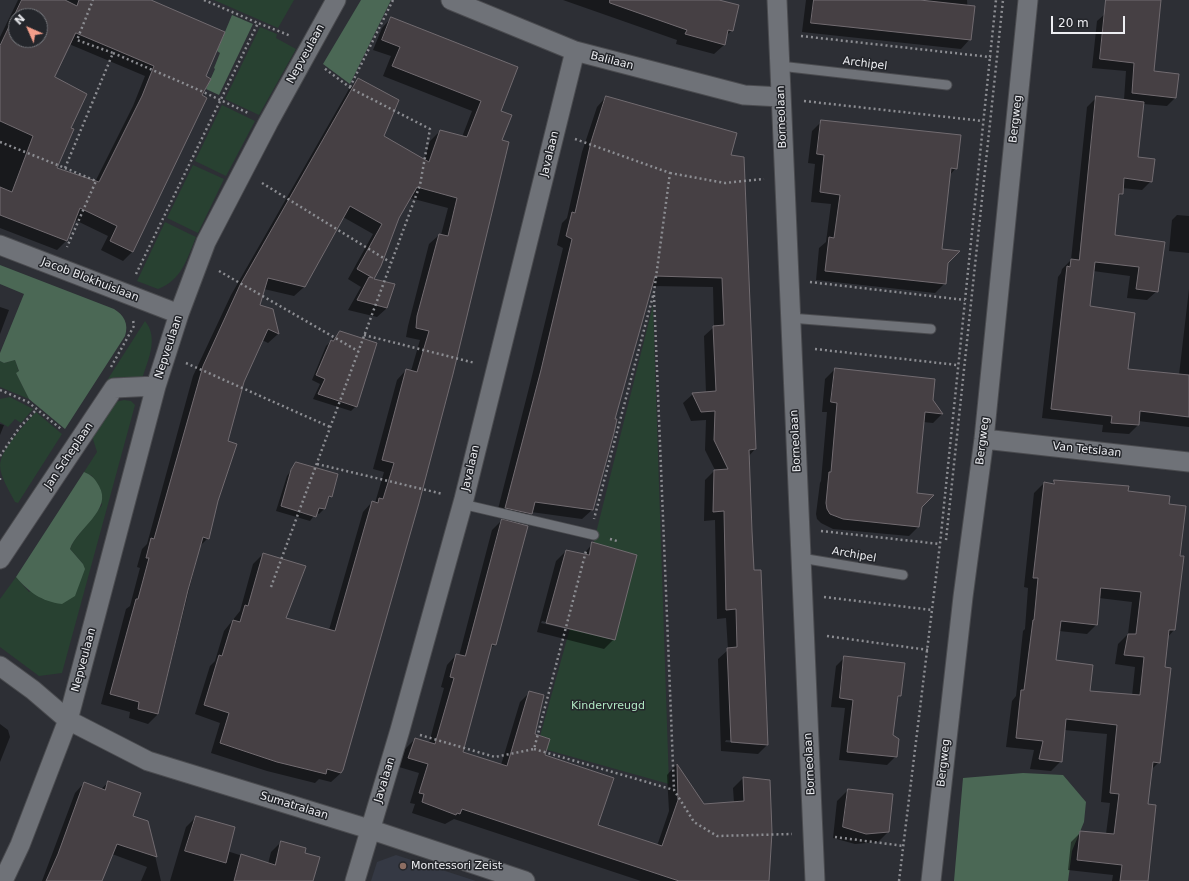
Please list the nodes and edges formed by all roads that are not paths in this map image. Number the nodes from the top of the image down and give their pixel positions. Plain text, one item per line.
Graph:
1 (336, 0) edge
2 (451, 0) edge
3 (777, 0) edge
4 (1028, 0) edge
5 (575, 51) junction
6 (780, 66) junction
7 (947, 85) dead end
8 (789, 99) junction
9 (0, 245) edge
10 (179, 314) junction
11 (790, 318) junction
12 (931, 329) dead end
13 (156, 386) junction
14 (984, 439) junction
15 (1189, 462) edge
16 (463, 502) junction
17 (592, 535) road end
18 (801, 558) junction
19 (0, 559) edge
20 (903, 575) dead end
21 (0, 666) edge
22 (68, 720) junction
23 (369, 829) junction
24 (3, 881) edge
25 (355, 881) edge
26 (525, 881) edge
27 (815, 881) edge
28 (931, 881) edge

1 - 10 street, Nepveulaan
2 - 5 street, Balilaan
3 - 6 street, Borneolaan
4 - 14 street, Bergweg
5 - 8 street, Balilaan
5 - 16 street, Javalaan
6 - 7 lane, Archipel
6 - 8 street, Borneolaan
8 - 11 street, Borneolaan
9 - 10 street, Jacob Blokhuislaan
10 - 13 street, Nepveulaan
11 - 12 lane
11 - 18 street, Borneolaan
13 - 19 street, Jan Scheplaan
13 - 22 street, Nepveulaan
14 - 15 street, Van Tetslaan
14 - 28 street, Bergweg
16 - 17 lane
16 - 23 street, Javalaan
18 - 20 lane, Archipel
18 - 27 street, Borneolaan
21 - 22 street
22 - 23 street, Sumatralaan
22 - 24 street, Nepveulaan
23 - 25 street, Javalaan
23 - 26 street, Sumatralaan

